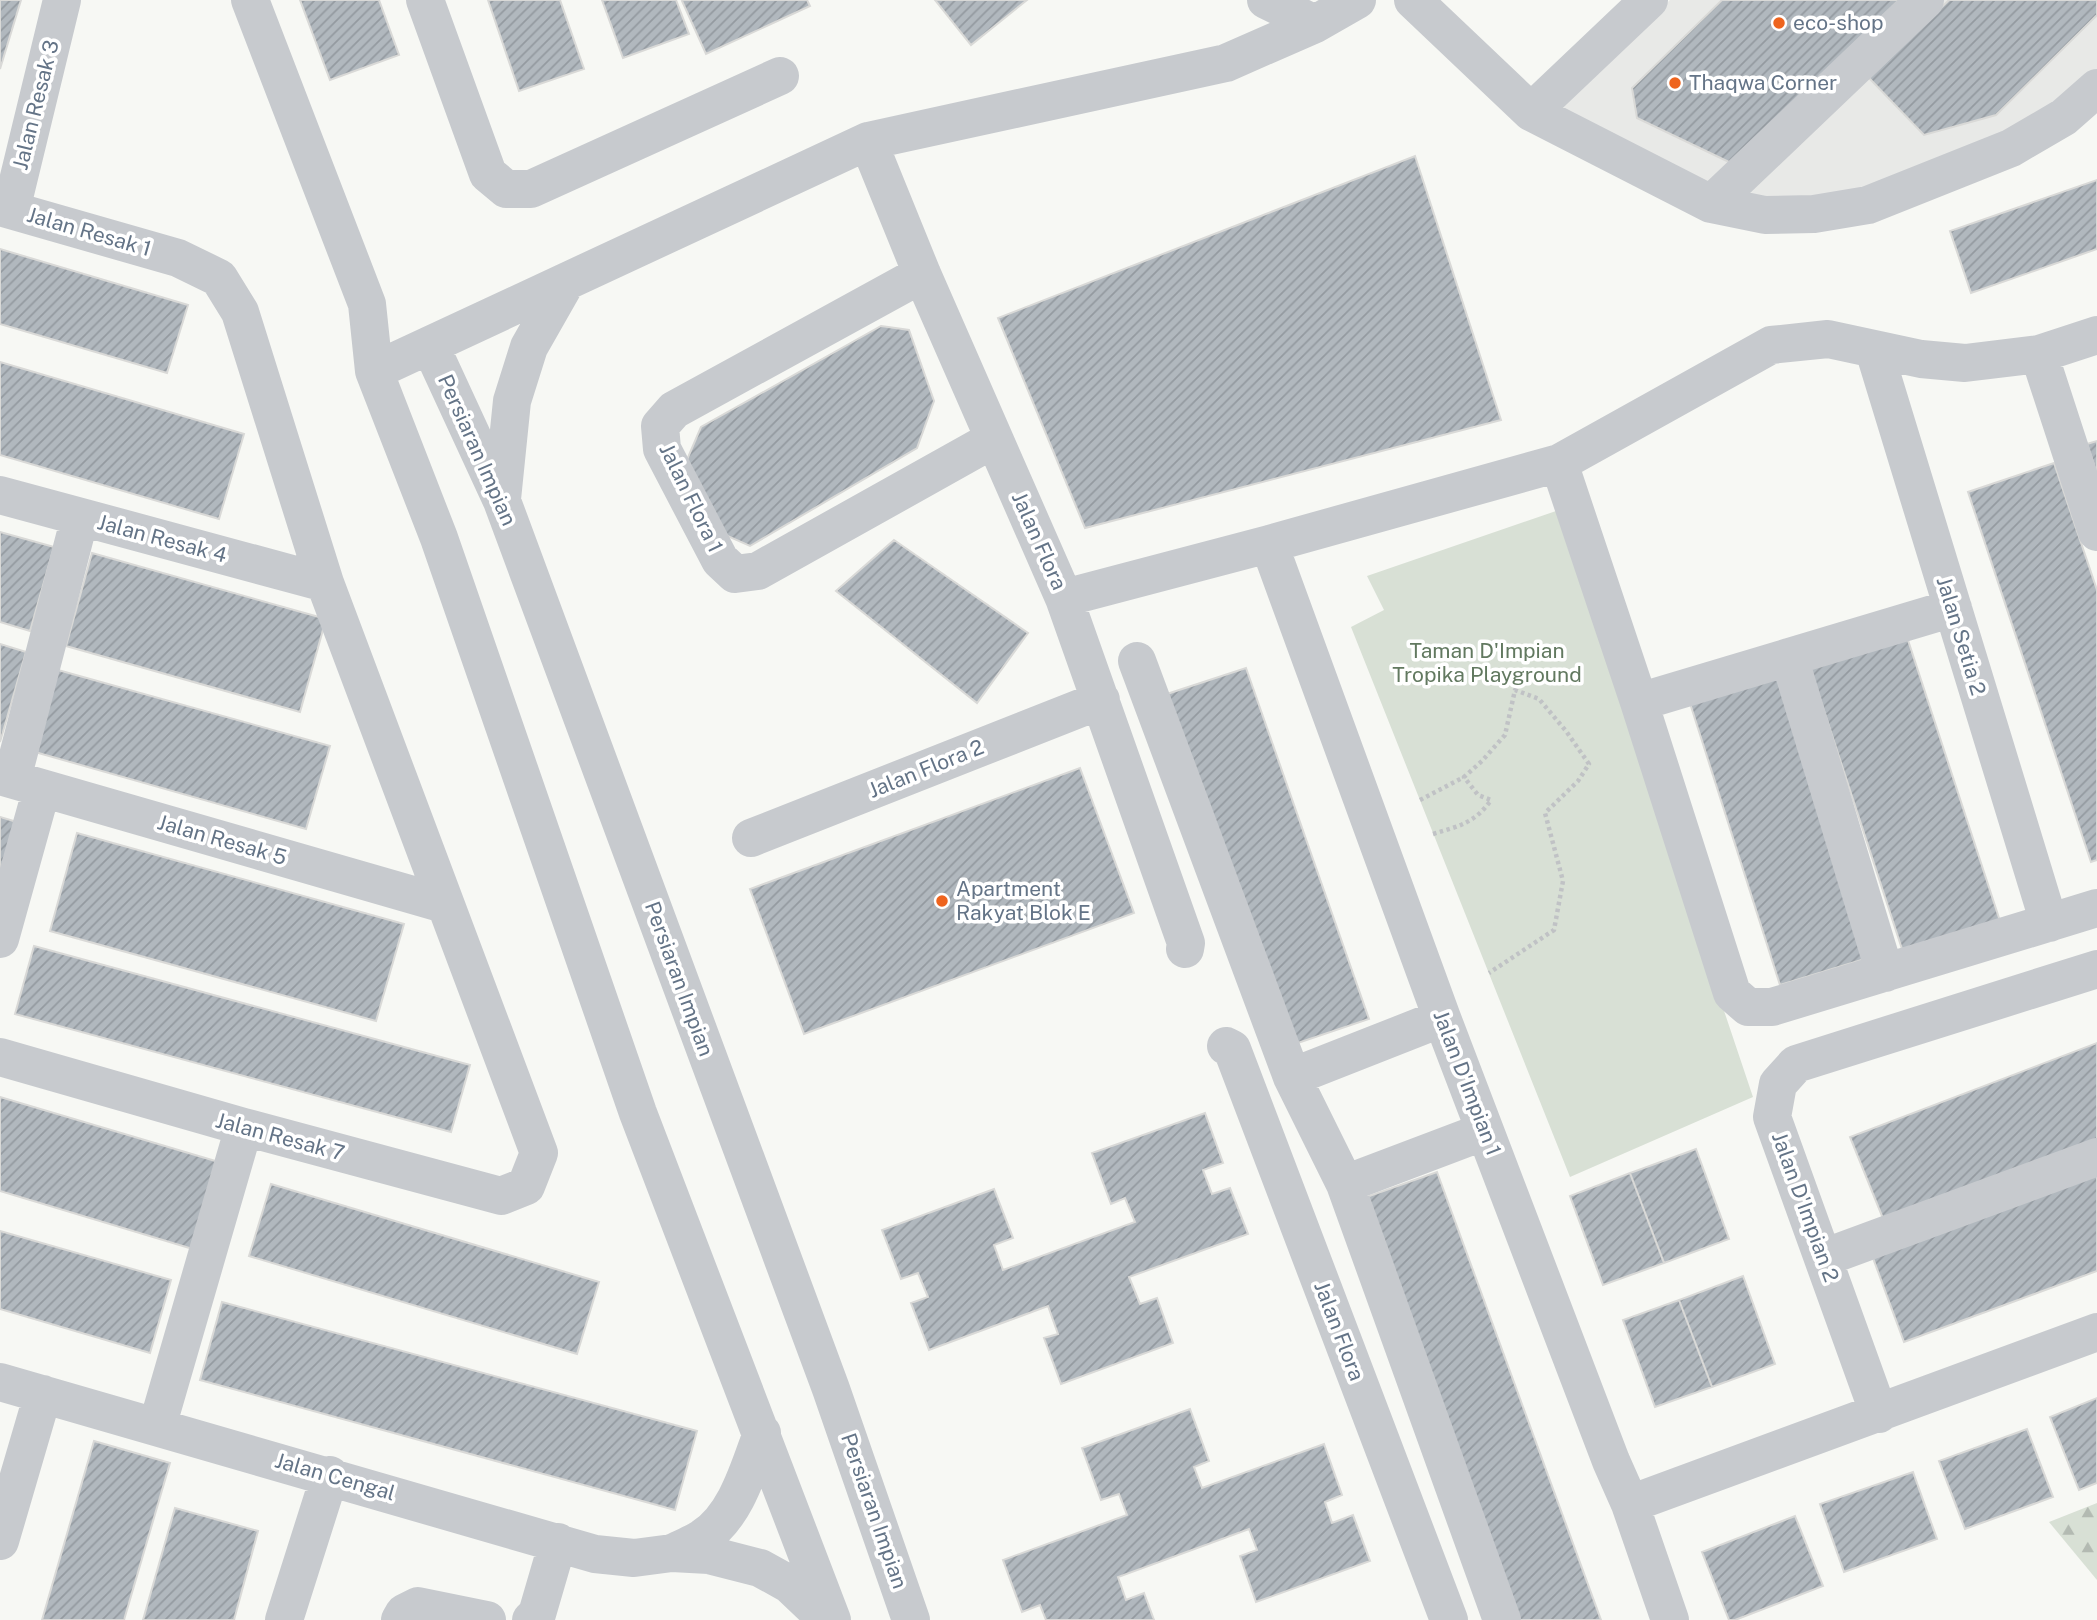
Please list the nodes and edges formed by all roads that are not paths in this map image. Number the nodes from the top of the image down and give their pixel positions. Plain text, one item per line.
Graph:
1 (62, 0) edge
2 (250, 0) edge
3 (425, 0) edge
4 (1266, 0) edge
5 (1357, 0) edge
6 (1413, 0) edge
7 (1649, 0) edge
8 (1925, 0) edge
9 (1315, 24) junction
10 (780, 76) dead end
11 (2097, 88) edge
12 (1531, 112) junction
13 (868, 141) junction
14 (1711, 204) junction
15 (5, 208) edge
16 (922, 274) junction
17 (566, 282) junction
18 (367, 304) junction
19 (2097, 335) edge
20 (430, 345) junction
21 (1874, 350) junction
22 (2039, 354) junction
23 (374, 371) junction
24 (994, 439) junction
25 (1559, 463) junction
26 (0, 495) edge
27 (502, 501) junction
28 (80, 517) junction
29 (2097, 532) edge
30 (1269, 544) junction
31 (325, 583) junction
32 (1064, 598) junction
33 (1953, 608) junction
34 (1789, 657) junction
35 (1137, 661) dead end
36 (1101, 700) junction
37 (1639, 702) junction
38 (18, 781) edge
39 (751, 838) dead end
40 (444, 904) junction
41 (2097, 908) edge
42 (2049, 923) junction
43 (0, 939) edge
44 (1185, 948) dead end
45 (2097, 970) edge
46 (1885, 974) junction
47 (1442, 1018) junction
48 (1226, 1045) dead end
49 (0, 1058) edge
50 (1292, 1077) junction
51 (244, 1127) junction
52 (1485, 1131) junction
53 (539, 1153) joint
54 (2097, 1157) edge
55 (1345, 1184) junction
56 (1823, 1258) junction
57 (2097, 1332) edge
58 (0, 1382) edge
59 (43, 1394) junction
60 (1879, 1414) junction
61 (157, 1427) junction
62 (762, 1433) junction
63 (330, 1475) junction
64 (1630, 1504) junction
65 (0, 1541) edge
66 (558, 1542) junction
67 (672, 1553) junction
68 (284, 1620) edge
69 (400, 1620) edge
70 (487, 1620) edge
71 (531, 1620) edge
72 (830, 1620) edge
73 (911, 1620) edge
74 (1449, 1620) edge
75 (1502, 1620) edge
76 (1670, 1620) edge

1 - 15 street, Jalan Resak 3
2 - 18 street
3 - 10 street
4 - 9 street
5 - 9 street
6 - 12 street
7 - 12 street
8 - 14 street
9 - 13 street
11 - 14 street
12 - 14 street
13 - 16 street, Jalan Flora
13 - 17 street
15 - 31 street, Jalan Resak 1
16 - 24 street, Jalan Flora
16 - 24 street, Jalan Flora 1
17 - 20 street
17 - 27 street
18 - 20 street
18 - 23 street
19 - 22 street
20 - 23 street
20 - 27 street, Persiaran Impian
21 - 22 street
21 - 25 street
21 - 33 street, Jalan Setia 2
22 - 29 street
23 - 62 street
24 - 32 street, Jalan Flora
25 - 30 street
25 - 37 street
26 - 28 street, Jalan Resak 4
27 - 73 street, Persiaran Impian
28 - 31 street, Jalan Resak 4
28 - 38 street
30 - 32 street
30 - 47 street, Jalan D'Impian 1
31 - 40 street, Jalan Resak 1
32 - 36 street, Jalan Flora
33 - 34 street
33 - 42 street, Jalan Setia 2
34 - 37 street
34 - 46 street
35 - 50 street
36 - 39 street, Jalan Flora 2
36 - 44 street, Jalan Flora
37 - 46 street
38 - 40 street, Jalan Resak 5
38 - 43 street
40 - 53 street, Jalan Resak 1
41 - 42 street
42 - 46 street
45 - 56 street, Jalan D'Impian 2
47 - 50 street
47 - 52 street, Jalan D'Impian 1
48 - 74 street, Jalan Flora
49 - 51 street, Jalan Resak 7
50 - 55 street
51 - 53 street, Jalan Resak 7
51 - 61 street
52 - 55 street
52 - 64 street, Jalan D'Impian 1
54 - 56 street
55 - 75 street
56 - 60 street, Jalan D'Impian 2
57 - 60 street
58 - 59 street, Jalan Cengal
59 - 61 street, Jalan Cengal
59 - 65 street
60 - 64 street
61 - 63 street, Jalan Cengal
62 - 67 street, Jalan Cengal
62 - 72 street
63 - 66 street, Jalan Cengal
63 - 68 street
64 - 76 street, Jalan D'Impian 1
66 - 67 street, Jalan Cengal
66 - 71 street
67 - 72 street, Jalan Cengal
69 - 70 street

